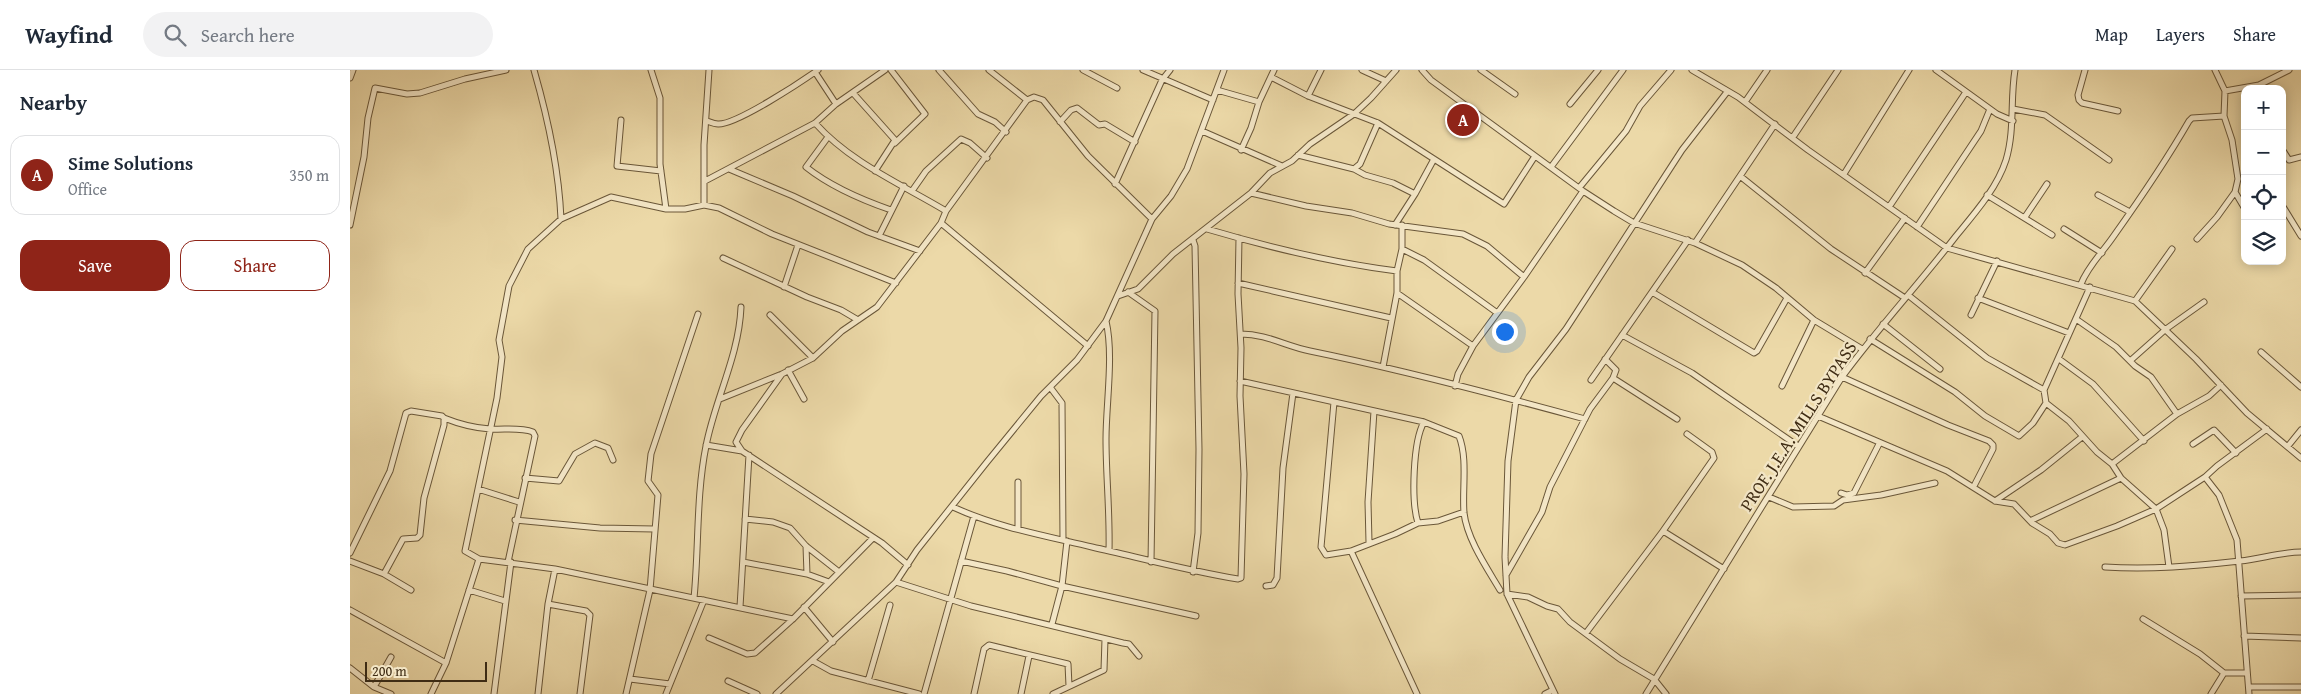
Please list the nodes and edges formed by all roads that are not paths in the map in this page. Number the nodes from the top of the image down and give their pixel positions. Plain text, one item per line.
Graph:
1 (353, 70) edge
2 (506, 70) edge
3 (534, 70) edge
4 (651, 70) edge
5 (709, 70) edge
6 (884, 70) edge
7 (891, 70) edge
8 (939, 70) edge
9 (989, 70) edge
10 (1083, 70) edge
11 (1143, 70) edge
12 (1170, 70) edge
13 (1224, 70) edge
14 (1274, 70) edge
15 (1321, 70) edge
16 (1362, 70) edge
17 (1396, 70) edge
18 (1422, 70) edge
19 (1481, 70) edge
20 (1598, 70) edge
21 (1623, 70) edge
22 (1671, 70) edge
23 (1692, 70) edge
24 (1767, 70) edge
25 (1838, 70) edge
26 (1909, 70) edge
27 (1936, 70) edge
28 (2014, 70) edge
29 (2085, 70) edge
30 (2215, 70) edge
31 (2288, 70) edge
32 (817, 71) edge
33 (1271, 77) junction
34 (350, 78) edge
35 (1162, 80) junction
36 (1386, 81) junction
37 (2262, 85) edge
38 (1117, 88) dead end
39 (2241, 89) edge
40 (1217, 90) junction
41 (2225, 91) junction
42 (1727, 92) junction
43 (1966, 92) junction
44 (853, 93) junction
45 (1515, 94) dead end
46 (1308, 96) junction
47 (1027, 100) junction
48 (1213, 100) junction
49 (1259, 102) junction
50 (1745, 102) junction
51 (836, 104) junction
52 (1570, 104) dead end
53 (1990, 109) junction
54 (2013, 109) junction
55 (2118, 111) dead end
56 (1354, 114) junction
57 (2224, 116) junction
58 (621, 120) dead end
59 (707, 121) junction
60 (2013, 121) junction
61 (1060, 122) junction
62 (815, 123) junction
63 (1378, 124) junction
64 (1775, 124) junction
65 (1202, 131) junction
66 (1006, 132) junction
67 (828, 138) junction
68 (1793, 138) junction
69 (1136, 142) junction
70 (894, 143) junction
71 (1241, 150) junction
72 (1298, 155) junction
73 (2286, 155) edge
74 (1535, 156) junction
75 (2301, 157) edge
76 (986, 158) junction
77 (1434, 159) junction
78 (2109, 160) dead end
79 (1282, 166) junction
80 (1551, 167) junction
81 (730, 169) junction
82 (1354, 169) junction
83 (661, 171) junction
84 (875, 171) junction
85 (1844, 174) junction
86 (1740, 176) junction
87 (2238, 179) junction
88 (2241, 180) edge
89 (705, 182) junction
90 (1115, 184) junction
91 (2047, 184) dead end
92 (904, 186) junction
93 (1581, 190) junction
94 (912, 191) junction
95 (2235, 192) junction
96 (1251, 193) junction
97 (1415, 194) junction
98 (1987, 195) junction
99 (2098, 195) dead end
100 (2241, 202) edge
101 (704, 205) junction
102 (1889, 207) junction
103 (666, 209) junction
104 (891, 210) junction
105 (946, 211) junction
106 (2130, 212) junction
107 (2286, 212) edge
108 (2025, 217) junction
109 (1905, 218) junction
110 (561, 219) junction
111 (1152, 219) junction
112 (941, 223) junction
113 (1634, 223) junction
114 (350, 224) edge
115 (1395, 225) junction
116 (1402, 225) junction
117 (1917, 226) junction
118 (1207, 229) junction
119 (2064, 229) dead end
120 (2052, 235) dead end
121 (879, 236) junction
122 (2301, 236) edge
123 (1239, 238) junction
124 (2197, 239) dead end
125 (1193, 240) junction
126 (1688, 240) junction
127 (1695, 243) junction
128 (798, 245) junction
129 (1947, 248) junction
130 (1402, 249) junction
131 (2172, 249) dead end
132 (920, 251) junction
133 (2102, 253) junction
134 (723, 258) dead end
135 (1997, 261) junction
136 (1397, 271) junction
137 (1865, 273) junction
138 (1524, 277) junction
139 (896, 283) junction
140 (1238, 283) junction
141 (2081, 284) junction
142 (784, 286) junction
143 (2090, 287) junction
144 (1128, 292) junction
145 (1652, 292) junction
146 (1397, 293) junction
147 (1118, 296) junction
148 (1906, 296) junction
149 (1787, 298) junction
150 (1978, 298) junction
151 (2135, 300) junction
152 (2204, 302) dead end
153 (741, 307) dead end
154 (1496, 312) junction
155 (698, 314) dead end
156 (1971, 315) dead end
157 (770, 316) dead end
158 (1391, 318) junction
159 (2076, 319) junction
160 (858, 320) junction
161 (1106, 320) junction
162 (1814, 320) junction
163 (1883, 324) junction
164 (2166, 329) junction
165 (2069, 333) junction
166 (1241, 334) junction
167 (1622, 335) junction
168 (1870, 339) junction
169 (1088, 346) junction
170 (1473, 346) junction
171 (1862, 349) junction
172 (2262, 352) dead end
173 (813, 358) junction
174 (1605, 359) junction
175 (2059, 359) junction
176 (2130, 361) junction
177 (1383, 367) junction
178 (1940, 369) dead end
179 (788, 370) junction
180 (782, 374) junction
181 (1613, 378) junction
182 (1842, 378) junction
183 (1591, 380) dead end
184 (1240, 381) junction
185 (2221, 385) junction
186 (1455, 386) junction
187 (1782, 386) dead end
188 (1050, 387) junction
189 (2301, 387) edge
190 (2044, 390) junction
191 (1293, 393) junction
192 (720, 399) junction
193 (804, 400) dead end
194 (1516, 400) junction
195 (1334, 402) junction
196 (2046, 403) junction
197 (1374, 411) junction
198 (2178, 414) junction
199 (1818, 416) junction
200 (444, 418) junction
201 (1585, 419) junction
202 (1677, 419) dead end
203 (1424, 422) junction
204 (491, 429) junction
205 (2266, 430) junction
206 (2301, 430) edge
207 (1687, 434) dead end
208 (2082, 437) junction
209 (2144, 441) junction
210 (1879, 444) junction
211 (2193, 444) dead end
212 (706, 445) junction
213 (1798, 446) junction
214 (2288, 446) junction
215 (742, 451) junction
216 (2236, 453) junction
217 (749, 455) junction
218 (2301, 458) edge
219 (613, 460) dead end
220 (2112, 464) junction
221 (2205, 477) junction
222 (525, 478) junction
223 (2121, 478) junction
224 (1018, 482) dead end
225 (1935, 483) dead end
226 (1974, 486) junction
227 (478, 489) junction
228 (1841, 493) dead end
229 (1769, 496) junction
230 (1995, 501) junction
231 (519, 502) junction
232 (952, 507) junction
233 (2156, 509) junction
234 (1464, 512) junction
235 (974, 516) junction
236 (745, 519) junction
237 (516, 520) junction
238 (2030, 520) junction
239 (1418, 523) junction
240 (1018, 528) junction
241 (654, 529) junction
242 (1663, 531) junction
243 (873, 538) junction
244 (1065, 540) junction
245 (1369, 542) junction
246 (806, 546) junction
247 (1109, 551) junction
248 (1351, 551) junction
249 (2301, 552) edge
250 (350, 553) edge
251 (479, 559) junction
252 (350, 561) edge
253 (961, 561) junction
254 (509, 562) junction
255 (743, 562) junction
256 (1151, 562) junction
257 (2239, 562) junction
258 (908, 565) junction
259 (2105, 567) dead end
260 (2169, 567) junction
261 (555, 569) junction
262 (1724, 570) junction
263 (839, 572) junction
264 (1193, 572) junction
265 (384, 574) junction
266 (807, 574) junction
267 (1506, 575) junction
268 (829, 582) junction
269 (896, 582) junction
270 (1062, 586) junction
271 (1266, 586) dead end
272 (411, 590) dead end
273 (469, 590) junction
274 (650, 590) junction
275 (1500, 590) dead end
276 (1508, 594) junction
277 (2301, 595) edge
278 (2241, 596) junction
279 (694, 598) junction
280 (704, 600) junction
281 (951, 600) junction
282 (505, 601) junction
283 (548, 604) junction
284 (890, 605) dead end
285 (740, 607) junction
286 (804, 608) junction
287 (350, 610) edge
288 (1196, 616) dead end
289 (793, 619) junction
290 (2143, 619) dead end
291 (1052, 624) junction
292 (1586, 633) junction
293 (2244, 636) junction
294 (709, 638) dead end
295 (2301, 638) edge
296 (1105, 639) junction
297 (834, 642) junction
298 (1029, 656) junction
299 (1139, 656) dead end
300 (391, 657) dead end
301 (814, 661) junction
302 (446, 664) junction
303 (351, 671) edge
304 (2224, 673) junction
305 (2247, 673) junction
306 (630, 679) junction
307 (1654, 680) junction
308 (868, 681) junction
309 (728, 682) dead end
310 (670, 684) junction
311 (1068, 686) junction
312 (374, 687) junction
313 (2249, 687) junction
314 (2301, 687) edge
315 (1554, 692) edge
316 (391, 694) edge
317 (431, 694) edge
318 (494, 694) edge
319 (538, 694) edge
320 (580, 694) edge
321 (626, 694) edge
322 (666, 694) edge
323 (757, 694) edge
324 (776, 694) edge
325 (919, 694) edge
326 (924, 694) edge
327 (974, 694) edge
328 (1021, 694) edge
329 (1053, 694) edge
330 (1417, 694) edge
331 (1545, 694) edge
332 (1646, 694) edge
333 (1666, 694) edge
334 (2211, 694) edge
335 (2249, 694) edge

1 - 34 street
2 - 114 street
3 - 110 street
4 - 83 street
5 - 59 street
6 - 44 street
7 - 70 street
8 - 66 street
9 - 47 street
10 - 38 street
11 - 35 street
12 - 35 street
13 - 40 street
14 - 33 street
15 - 46 street
16 - 36 street
17 - 36 street
18 - 74 street
19 - 45 street
20 - 52 street
21 - 80 street
22 - 93 street
23 - 42 street
24 - 50 street
25 - 68 street
26 - 85 street
27 - 43 street
28 - 54 street, PROF. J.E.A. MILLS BYPASS
29 - 55 street
30 - 41 street
31 - 37 street
32 - 51 street
32 - 59 street
33 - 46 street
33 - 49 street
35 - 48 street
35 - 69 street
36 - 56 street
39 - 41 street
40 - 48 street
40 - 49 street
41 - 57 street
42 - 50 street
42 - 113 street
43 - 53 street
43 - 102 street
44 - 51 street
44 - 70 street
46 - 56 street
47 - 61 street
47 - 66 street
48 - 65 street
49 - 71 street
50 - 64 street
51 - 62 street
53 - 60 street
53 - 117 street
54 - 60 street, PROF. J.E.A. MILLS BYPASS
54 - 78 street
56 - 63 street
56 - 72 street
57 - 87 street
57 - 106 street
58 - 83 street
59 - 89 street
60 - 98 street, PROF. J.E.A. MILLS BYPASS
61 - 69 street
61 - 90 street
62 - 67 street
62 - 81 street
63 - 77 street
63 - 82 street
64 - 68 street
64 - 86 street
65 - 71 street
65 - 111 street
66 - 76 street
67 - 84 street
67 - 104 street
68 - 85 street
69 - 90 street
70 - 84 street
71 - 79 street
72 - 79 street
72 - 82 street
73 - 75 street
74 - 77 street
74 - 80 street
76 - 94 street
76 - 105 street
77 - 97 street
79 - 96 street
80 - 93 street
81 - 89 street
81 - 121 street
82 - 97 street
83 - 103 street
84 - 92 street
85 - 102 street
86 - 127 street
86 - 137 street
87 - 88 street
87 - 95 street
89 - 101 street
90 - 111 street
91 - 108 street
92 - 94 street
92 - 104 street
93 - 113 street
93 - 138 street
94 - 105 street
95 - 100 street
95 - 124 street
96 - 115 street
96 - 118 street
97 - 115 street
98 - 108 street
98 - 129 street, PROF. J.E.A. MILLS BYPASS
99 - 106 street
101 - 103 street
101 - 128 street
102 - 109 street
103 - 110 street
104 - 121 street
105 - 112 street
106 - 133 street
107 - 122 street
108 - 120 street
109 - 117 street
109 - 137 street
110 - 204 street
111 - 147 street
112 - 132 street
112 - 169 street
113 - 126 street
113 - 194 street
115 - 116 street
116 - 130 street
116 - 138 street
117 - 129 street
118 - 123 street
118 - 125 street
119 - 133 street
121 - 132 street
123 - 136 street
123 - 140 street
125 - 144 street
125 - 264 street
126 - 127 street
126 - 145 street
127 - 149 street
128 - 139 street
128 - 142 street
129 - 135 street
129 - 148 street, PROF. J.E.A. MILLS BYPASS
130 - 136 street
130 - 154 street
131 - 151 street
132 - 139 street
133 - 141 street
134 - 142 street
135 - 141 street
135 - 150 street
136 - 146 street
137 - 148 street
138 - 154 street
139 - 160 street
140 - 158 street
140 - 166 street
141 - 143 street
142 - 160 street
143 - 151 street
143 - 159 street
144 - 147 street
144 - 256 street
145 - 149 street
145 - 167 street
146 - 158 street
146 - 170 street
147 - 161 street
148 - 163 street, PROF. J.E.A. MILLS BYPASS
148 - 190 street
149 - 162 street
150 - 156 street
150 - 165 street
151 - 164 street
152 - 164 street
153 - 192 street
154 - 170 street
155 - 241 street
157 - 173 street
158 - 177 street
159 - 165 street
159 - 176 street
160 - 173 street
161 - 169 street
161 - 247 street
162 - 171 street
162 - 187 street
163 - 168 street, PROF. J.E.A. MILLS BYPASS
163 - 178 street
164 - 176 street
164 - 185 street
165 - 175 street
166 - 177 street
166 - 184 street
167 - 174 street
167 - 213 street
168 - 171 street, PROF. J.E.A. MILLS BYPASS
168 - 196 street
169 - 188 street
170 - 186 street
171 - 182 street, PROF. J.E.A. MILLS BYPASS
172 - 189 street
173 - 179 street
174 - 181 street
174 - 183 street
175 - 190 street
175 - 209 street
176 - 198 street
177 - 186 street
179 - 180 street
179 - 193 street
180 - 192 street
180 - 215 street
181 - 201 street
181 - 202 street
182 - 199 street, PROF. J.E.A. MILLS BYPASS
182 - 226 street
184 - 191 street
184 - 264 street
185 - 198 street
185 - 205 street
186 - 194 street
188 - 232 street
188 - 244 street
190 - 196 street
191 - 195 street
191 - 271 street
192 - 212 street
194 - 201 street
194 - 267 street
195 - 197 street
195 - 248 street
196 - 208 street
197 - 203 street
197 - 245 street
198 - 209 street
199 - 210 street
199 - 213 street, PROF. J.E.A. MILLS BYPASS
200 - 204 street
200 - 250 street
200 - 265 street
201 - 267 street
203 - 234 street
203 - 239 street
204 - 222 street
204 - 227 street
205 - 214 street
205 - 216 street
206 - 214 street
207 - 242 street
208 - 220 street
208 - 230 street
209 - 220 street
210 - 226 street
210 - 228 street
211 - 216 street
212 - 215 street
212 - 279 street
213 - 229 street, PROF. J.E.A. MILLS BYPASS
214 - 218 street
215 - 217 street
216 - 221 street
217 - 236 street
217 - 243 street
219 - 222 street
220 - 223 street
221 - 233 street
221 - 257 street
222 - 231 street
223 - 233 street
223 - 238 street
224 - 240 street
225 - 229 street
226 - 230 street
227 - 231 street
227 - 251 street
229 - 262 street, PROF. J.E.A. MILLS BYPASS
230 - 238 street
231 - 237 street
232 - 235 street
232 - 258 street
233 - 238 street
233 - 260 street
234 - 239 street
234 - 275 street
235 - 240 street
235 - 253 street
236 - 246 street
236 - 255 street
237 - 241 street
237 - 254 street
239 - 245 street
240 - 244 street
241 - 274 street
242 - 262 street
242 - 292 street
243 - 258 street
243 - 263 street
244 - 247 street
244 - 270 street
245 - 248 street
246 - 263 street
246 - 266 street
247 - 256 street
248 - 330 street
249 - 257 street
251 - 254 street
251 - 273 street
252 - 265 street
253 - 270 street
253 - 281 street
254 - 261 street
254 - 282 street
255 - 266 street
255 - 285 street
256 - 264 street
257 - 260 street
257 - 278 street
258 - 269 street
259 - 260 street
261 - 274 street
261 - 283 street
262 - 307 street, PROF. J.E.A. MILLS BYPASS
263 - 268 street
265 - 272 street
266 - 268 street
267 - 276 street
268 - 286 street
269 - 281 street
269 - 297 street
270 - 288 street
270 - 291 street
273 - 282 street
273 - 302 street
274 - 279 street
274 - 306 street
276 - 292 street
276 - 315 street
277 - 278 street
278 - 293 street
279 - 280 street
280 - 285 street
280 - 310 street
281 - 291 street
281 - 326 street
282 - 318 street
283 - 319 street
283 - 320 street
284 - 308 street
285 - 289 street
286 - 289 street
286 - 297 street
287 - 302 street
289 - 294 street
290 - 304 street
291 - 296 street
292 - 307 street
293 - 295 street
293 - 305 street
296 - 299 street
296 - 311 street
297 - 301 street
298 - 311 street
298 - 327 street
298 - 328 street
300 - 312 street
301 - 308 street
301 - 324 street
302 - 317 street
303 - 312 street
304 - 305 street
304 - 334 street
305 - 313 street
306 - 310 street
306 - 321 street
307 - 332 street, PROF. J.E.A. MILLS BYPASS
307 - 333 street
308 - 325 street
309 - 323 street
310 - 322 street
311 - 329 street
312 - 316 street
313 - 314 street
313 - 335 street
315 - 331 street

